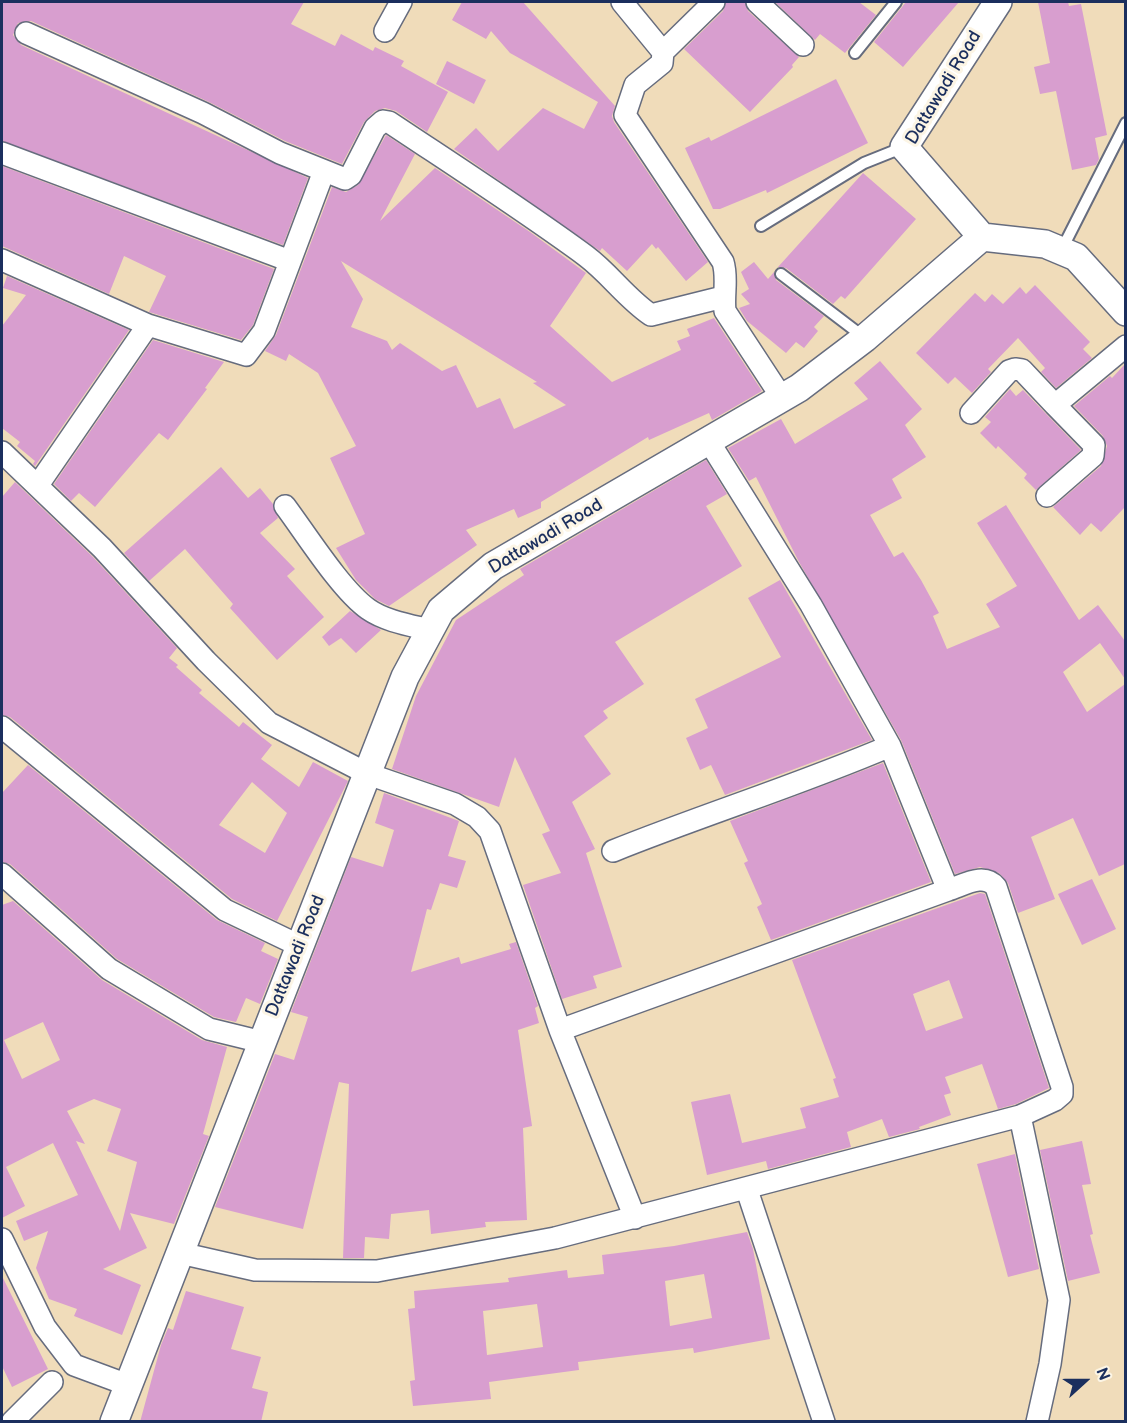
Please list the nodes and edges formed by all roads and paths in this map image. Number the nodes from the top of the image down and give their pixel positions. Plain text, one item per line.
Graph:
1 (401, 2) edge
2 (622, 2) edge
3 (714, 2) edge
4 (758, 2) edge
5 (896, 2) edge
6 (998, 2) edge
7 (385, 32) dead end
8 (26, 33) dead end
9 (803, 45) dead end
10 (663, 52) junction
11 (855, 53) dead end
12 (1125, 123) edge
13 (904, 147) junction
14 (2, 153) edge
15 (324, 171) junction
16 (761, 226) dead end
17 (982, 237) junction
18 (1061, 251) junction
19 (2, 260) edge
20 (290, 261) junction
21 (781, 274) dead end
22 (723, 297) junction
23 (1125, 312) edge
24 (148, 325) junction
25 (865, 338) junction
26 (1125, 346) edge
27 (782, 398) junction
28 (1055, 405) junction
29 (971, 413) dead end
30 (708, 440) junction
31 (2, 452) edge
32 (38, 484) junction
33 (1047, 496) dead end
34 (285, 506) dead end
35 (430, 630) junction
36 (2, 728) edge
37 (890, 746) junction
38 (368, 774) junction
39 (613, 851) dead end
40 (2, 874) edge
41 (948, 890) junction
42 (300, 946) junction
43 (560, 1030) junction
44 (262, 1042) junction
45 (1020, 1116) junction
46 (747, 1190) junction
47 (634, 1218) junction
48 (2, 1239) edge
49 (180, 1253) junction
50 (52, 1382) dead end
51 (128, 1385) junction
52 (12, 1422) edge
53 (114, 1422) edge
54 (824, 1422) edge
55 (1037, 1422) edge

1 - 7 street
2 - 10 street
3 - 10 street
4 - 9 street
5 - 11 lane
6 - 13 street, Dattawadi Road
8 - 15 street
10 - 22 street
12 - 18 lane
13 - 16 lane
13 - 17 street, Dattawadi Road
14 - 20 street
15 - 20 street
15 - 22 street
17 - 18 street
17 - 25 street, Dattawadi Road
18 - 23 street
19 - 24 street
20 - 24 street
21 - 25 lane
22 - 27 street
24 - 32 street
25 - 27 street, Dattawadi Road
26 - 28 street
27 - 30 street, Dattawadi Road
28 - 29 street
28 - 33 street
30 - 35 street, Dattawadi Road
30 - 37 street
31 - 32 street
32 - 38 street
34 - 35 street
35 - 38 street, Dattawadi Road
36 - 42 street
37 - 39 street
37 - 41 street
38 - 42 street, Dattawadi Road
38 - 43 street
40 - 44 street
41 - 43 street
41 - 45 street
42 - 44 street, Dattawadi Road
43 - 47 street
44 - 49 street, Dattawadi Road
45 - 46 street
45 - 55 street
46 - 47 street
46 - 54 street
47 - 49 street
48 - 51 street
49 - 51 street, Dattawadi Road
50 - 52 street
51 - 53 street, Dattawadi Road

